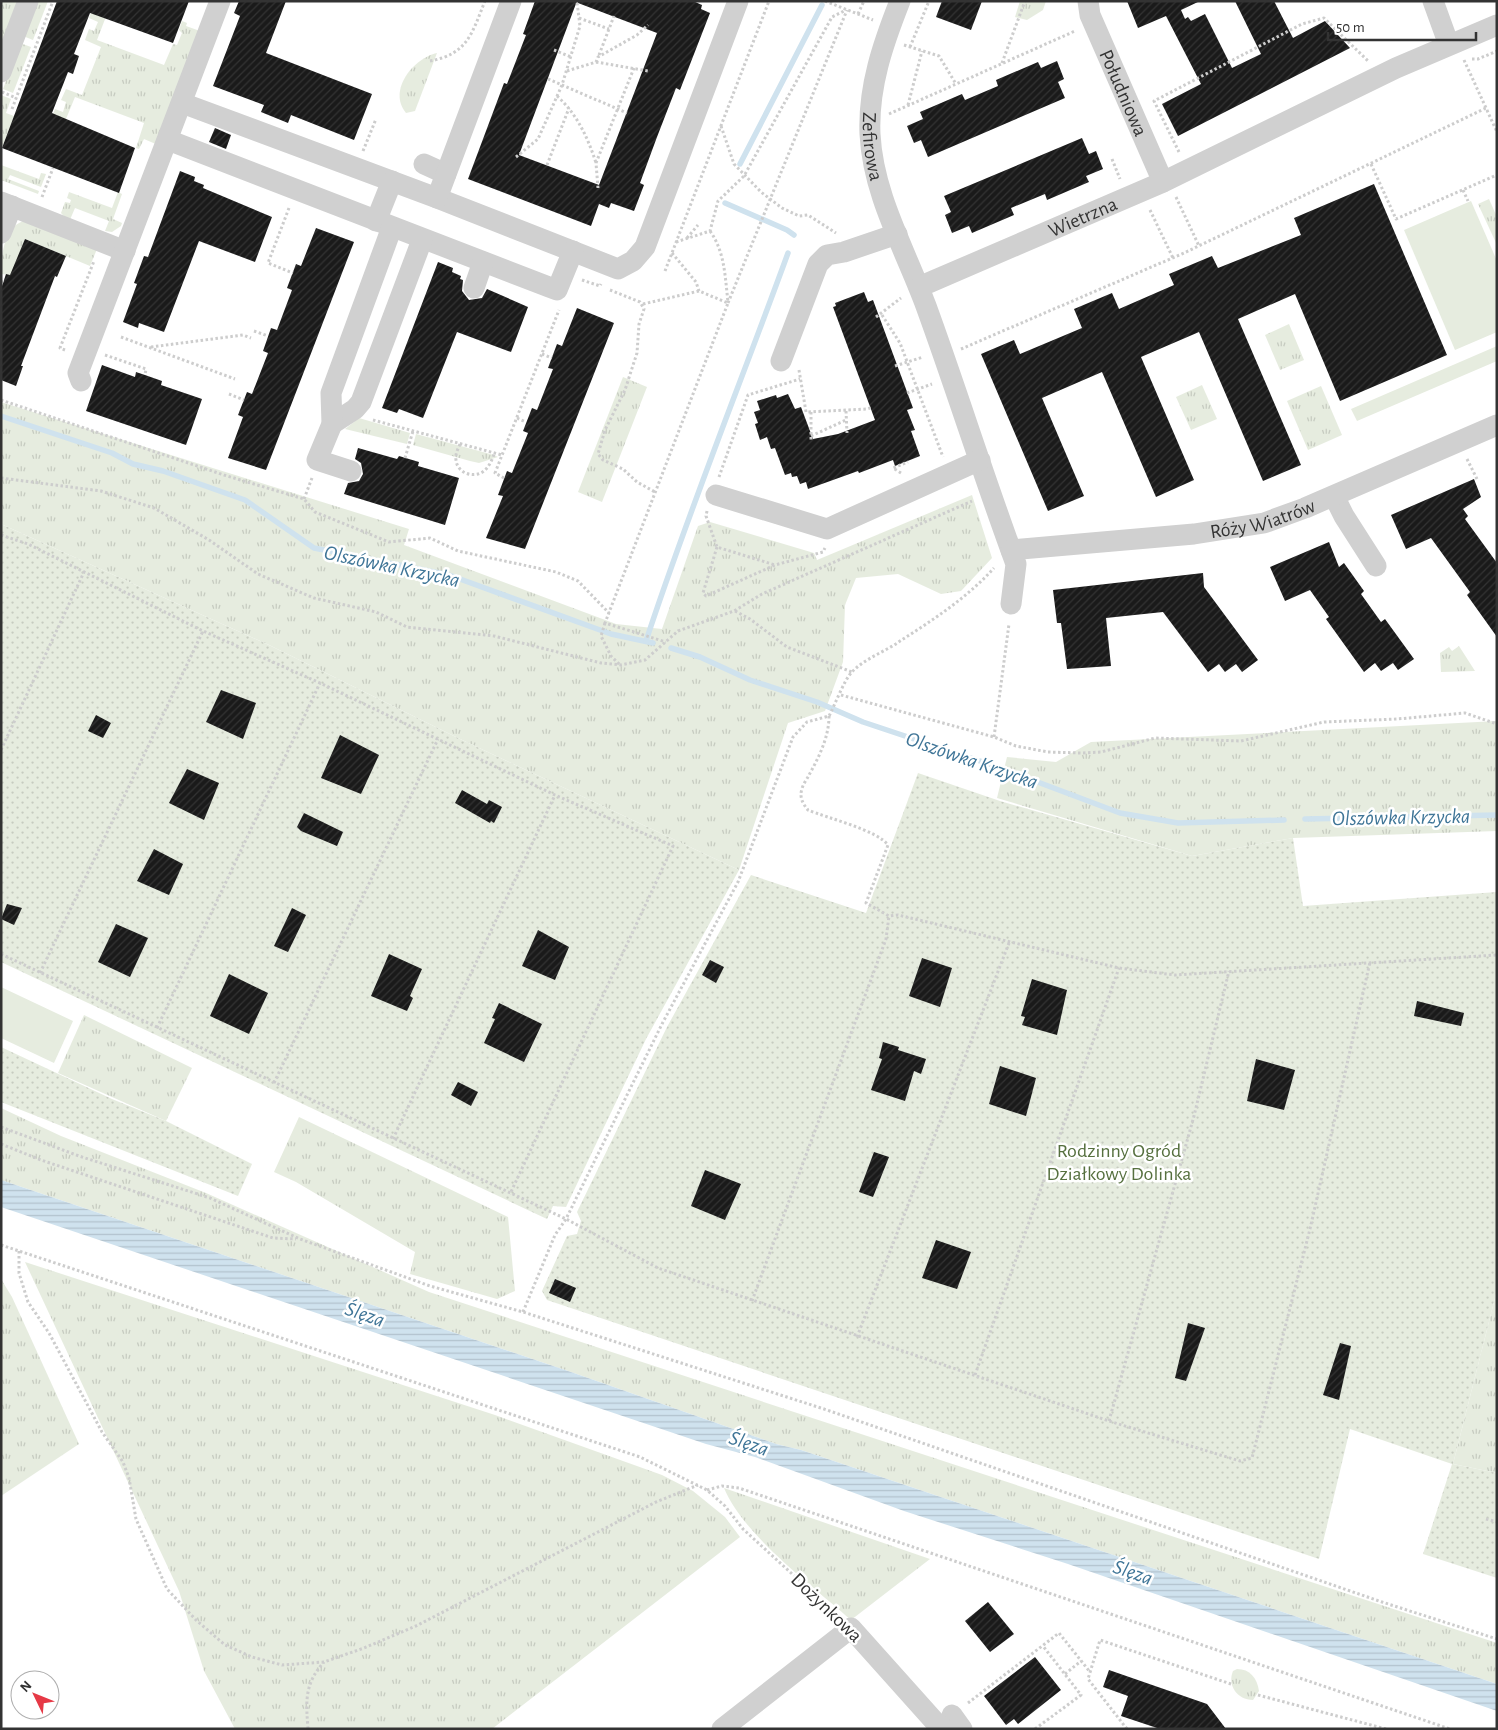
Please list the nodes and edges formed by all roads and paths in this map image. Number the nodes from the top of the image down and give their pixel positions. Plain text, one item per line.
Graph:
1 (28, 1) edge
2 (53, 1) edge
3 (220, 1) edge
4 (485, 1) edge
5 (511, 1) edge
6 (738, 1) edge
7 (770, 1) edge
8 (825, 1) edge
9 (864, 1) edge
10 (900, 1) edge
11 (929, 1) edge
12 (1025, 1) edge
13 (1088, 1) edge
14 (1433, 1) edge
15 (577, 2) edge
16 (847, 10) junction
17 (614, 16) dead end
18 (579, 17) junction
19 (1094, 23) junction
20 (648, 25) dead end
21 (1497, 25) edge
22 (609, 29) junction
23 (898, 44) dead end
24 (1449, 45) junction
25 (910, 47) junction
26 (554, 50) dead end
27 (922, 51) junction
28 (572, 57) junction
29 (598, 57) junction
30 (430, 61) dead end
31 (596, 62) junction
32 (1369, 62) dead end
33 (1001, 64) junction
34 (634, 68) junction
35 (566, 71) junction
36 (648, 71) dead end
37 (1, 72) edge
38 (548, 78) dead end
39 (956, 84) junction
40 (562, 85) junction
41 (1, 92) edge
42 (557, 96) junction
43 (16, 98) junction
44 (182, 103) junction
45 (908, 106) junction
46 (569, 108) junction
47 (1486, 108) junction
48 (12, 109) dead end
49 (618, 110) junction
50 (627, 113) dead end
51 (871, 117) junction
52 (376, 119) dead end
53 (721, 126) junction
54 (1497, 132) edge
55 (168, 140) junction
56 (516, 158) dead end
57 (1112, 159) dead end
58 (1182, 159) dead end
59 (596, 163) junction
60 (424, 164) dead end
61 (1371, 164) junction
62 (547, 165) dead end
63 (53, 168) dead end
64 (357, 168) junction
65 (446, 174) junction
66 (1497, 175) edge
67 (744, 176) junction
68 (392, 181) junction
69 (1123, 185) dead end
70 (598, 188) dead end
71 (1169, 189) junction
72 (1463, 190) junction
73 (437, 198) junction
74 (770, 200) junction
75 (1468, 201) dead end
76 (6, 204) edge
77 (287, 205) dead end
78 (1149, 209) dead end
79 (34, 216) junction
80 (384, 224) junction
81 (698, 225) dead end
82 (710, 231) junction
83 (1, 233) edge
84 (897, 234) junction
85 (686, 239) junction
86 (422, 240) junction
87 (102, 242) junction
88 (676, 242) junction
89 (1198, 246) junction
90 (857, 248) junction
91 (125, 251) junction
92 (573, 251) junction
93 (672, 252) junction
94 (1173, 258) junction
95 (483, 262) junction
96 (665, 271) dead end
97 (293, 273) dead end
98 (474, 288) dead end
99 (610, 289) dead end
100 (912, 290) junction
101 (699, 291) junction
102 (728, 303) junction
103 (643, 304) junction
104 (561, 306) dead end
105 (882, 315) junction
106 (876, 317) dead end
107 (254, 330) dead end
108 (268, 336) dead end
109 (121, 337) dead end
110 (251, 338) dead end
111 (151, 347) junction
112 (956, 352) dead end
113 (542, 354) junction
114 (91, 355) junction
115 (928, 355) dead end
116 (552, 358) dead end
117 (781, 361) joint
118 (907, 362) junction
119 (895, 366) dead end
120 (145, 375) dead end
121 (235, 379) dead end
122 (800, 380) junction
123 (81, 381) dead end
124 (926, 386) dead end
125 (917, 389) junction
126 (907, 393) dead end
127 (230, 394) dead end
128 (1, 400) edge
129 (244, 400) dead end
130 (873, 406) dead end
131 (846, 411) junction
132 (811, 412) junction
133 (341, 418) junction
134 (517, 418) junction
135 (846, 420) junction
136 (526, 422) dead end
137 (1497, 426) edge
138 (413, 431) junction
139 (848, 433) dead end
140 (811, 436) junction
141 (811, 441) dead end
142 (460, 444) junction
143 (494, 453) junction
144 (1464, 454) dead end
145 (502, 456) junction
146 (405, 458) dead end
147 (980, 460) junction
148 (316, 464) junction
149 (351, 471) dead end
150 (950, 474) junction
151 (1, 478) edge
152 (504, 478) dead end
153 (1477, 478) dead end
154 (716, 490) joint
155 (655, 492) junction
156 (992, 493) junction
157 (1334, 496) junction
158 (304, 499) junction
159 (708, 523) dead end
160 (1, 535) edge
161 (717, 547) junction
162 (1011, 550) junction
163 (814, 556) dead end
164 (775, 565) junction
165 (1376, 566) dead end
166 (84, 572) junction
167 (1011, 604) joint
168 (734, 611) junction
169 (609, 613) junction
170 (604, 625) junction
171 (203, 631) junction
172 (666, 642) junction
173 (620, 666) junction
174 (852, 672) junction
175 (320, 683) junction
176 (841, 695) junction
177 (829, 716) junction
178 (1497, 724) edge
179 (994, 737) junction
180 (438, 739) junction
181 (1, 750) edge
182 (555, 795) junction
183 (889, 916) junction
184 (1009, 943) junction
185 (1, 954) edge
186 (1497, 954) edge
187 (1370, 962) junction
188 (1119, 968) junction
189 (1229, 971) junction
190 (40, 973) junction
191 (157, 1028) junction
192 (274, 1083) junction
193 (1, 1126) edge
194 (393, 1139) junction
195 (1, 1144) edge
196 (510, 1194) junction
197 (566, 1219) junction
198 (300, 1239) junction
199 (1, 1245) edge
200 (19, 1251) junction
201 (752, 1301) junction
202 (523, 1312) junction
203 (857, 1336) junction
204 (975, 1375) junction
205 (1109, 1421) junction
206 (698, 1485) junction
207 (707, 1490) junction
208 (1486, 1519) dead end
209 (1497, 1522) edge
210 (851, 1628) junction
211 (1497, 1639) edge
212 (1042, 1646) junction
213 (1082, 1661) junction
214 (324, 1662) junction
215 (1090, 1672) junction
216 (1065, 1674) junction
217 (1231, 1684) dead end
218 (1258, 1695) dead end
219 (955, 1720) edge
220 (308, 1729) edge
221 (722, 1729) edge
222 (1035, 1729) edge
223 (1127, 1729) edge
224 (1386, 1729) edge
225 (1450, 1729) edge

1 - 37 street
2 - 43 path
3 - 44 street
4 - 30 path
5 - 65 street
6 - 92 street
7 - 53 path
8 - 16 path
9 - 16 path
10 - 51 street, Zefirowa
11 - 25 path
12 - 33 path
13 - 19 street, Południowa
14 - 24 street
15 - 18 path
16 - 67 path
16 - 74 path
17 - 22 path
18 - 22 path
18 - 28 path
19 - 33 path
19 - 71 street, Południowa
20 - 29 path
21 - 24 street, Wietrzna
22 - 29 path
23 - 25 path
24 - 47 path
24 - 71 street, Wietrzna
25 - 27 path
26 - 28 path
27 - 39 path
27 - 45 path
28 - 35 path
29 - 31 path
31 - 34 path
31 - 35 path
32 - 58 path
33 - 39 path
34 - 36 path
34 - 49 path
35 - 40 path
38 - 40 path
39 - 45 path
40 - 42 path
40 - 49 path
41 - 43 path
42 - 46 path
42 - 56 path
43 - 48 path
44 - 55 street
44 - 64 street
45 - 51 path
46 - 59 path
46 - 62 path
47 - 54 path
47 - 61 path
49 - 50 path
49 - 59 path
51 - 84 street, Zefirowa
52 - 64 path
53 - 67 path
53 - 88 path
55 - 80 street
55 - 91 street
57 - 69 path
59 - 70 path
60 - 65 street
61 - 72 path
61 - 89 path
63 - 79 path
64 - 68 street
65 - 73 street
66 - 72 path
67 - 74 path
67 - 82 path
68 - 73 street
68 - 80 street
71 - 89 path
71 - 100 street, Wietrzna
72 - 75 path
73 - 92 street
74 - 90 path
74 - 102 path
76 - 79 street
76 - 83 street
77 - 97 path
78 - 94 path
79 - 87 street
80 - 86 street
80 - 133 street
81 - 85 path
82 - 85 path
82 - 102 path
84 - 90 street
84 - 100 street, Zefirowa
85 - 88 path
86 - 95 street
86 - 133 street
87 - 91 street
87 - 114 path
88 - 93 path
89 - 94 path
90 - 117 street
91 - 114 street
92 - 95 street
93 - 96 path
93 - 101 path
94 - 112 path
95 - 98 street
99 - 103 path
100 - 105 path
100 - 147 street
101 - 102 path
101 - 103 path
102 - 155 path
103 - 155 path
104 - 113 path
105 - 106 path
105 - 118 path
107 - 108 path
109 - 111 path
110 - 111 path
111 - 121 path
113 - 116 path
113 - 134 path
114 - 120 path
114 - 123 street
115 - 118 path
117 - 122 path
118 - 119 path
118 - 125 path
122 - 132 path
122 - 154 path
124 - 125 path
125 - 126 path
125 - 150 path
127 - 129 path
128 - 158 path
130 - 131 path
131 - 132 path
131 - 135 path
132 - 140 path
133 - 138 path
133 - 148 street
134 - 136 path
134 - 145 path
135 - 139 path
135 - 140 path
137 - 157 street, Róży Wiatrów
138 - 142 path
138 - 146 path
140 - 141 path
142 - 143 path
142 - 143 path
143 - 145 path
144 - 153 path
145 - 152 path
147 - 150 street
147 - 156 street
148 - 149 street
148 - 158 path
150 - 154 street
151 - 173 path
155 - 169 path
156 - 162 street
156 - 168 path
157 - 162 street, Róży Wiatrów
157 - 165 street
158 - 169 path
159 - 161 path
160 - 166 path
161 - 164 path
161 - 164 path
162 - 167 street
162 - 174 path
163 - 164 path
166 - 171 path
166 - 181 path
167 - 179 path
168 - 172 path
168 - 174 path
169 - 170 path
170 - 172 path
170 - 173 path
171 - 175 path
171 - 190 path
172 - 173 path
174 - 176 path
175 - 180 path
175 - 191 path
176 - 177 path
176 - 179 path
177 - 183 path
177 - 197 path
178 - 179 path
180 - 182 path
180 - 192 path
182 - 194 path
182 - 196 path
183 - 184 path
183 - 201 path
184 - 188 path
184 - 203 path
185 - 190 path
186 - 187 path
187 - 189 path
187 - 205 path
188 - 189 path
188 - 204 path
189 - 205 path
190 - 191 path
191 - 192 path
192 - 194 path
193 - 198 path
194 - 196 path
195 - 198 path
196 - 197 path
197 - 201 path
197 - 202 path
198 - 202 path
199 - 200 path, Dożynkowa
200 - 206 path, Dożynkowa
200 - 214 path
201 - 203 path
202 - 211 path
203 - 204 path
204 - 205 path
206 - 207 path, Dożynkowa
206 - 214 path
207 - 210 path, Dożynkowa
207 - 225 path
208 - 209 path
210 - 219 street, Dożynkowa
210 - 221 street
212 - 213 path
212 - 216 path
212 - 219 path
213 - 215 path
213 - 216 path
214 - 220 path
215 - 217 path
215 - 223 path
216 - 222 path
218 - 224 path

